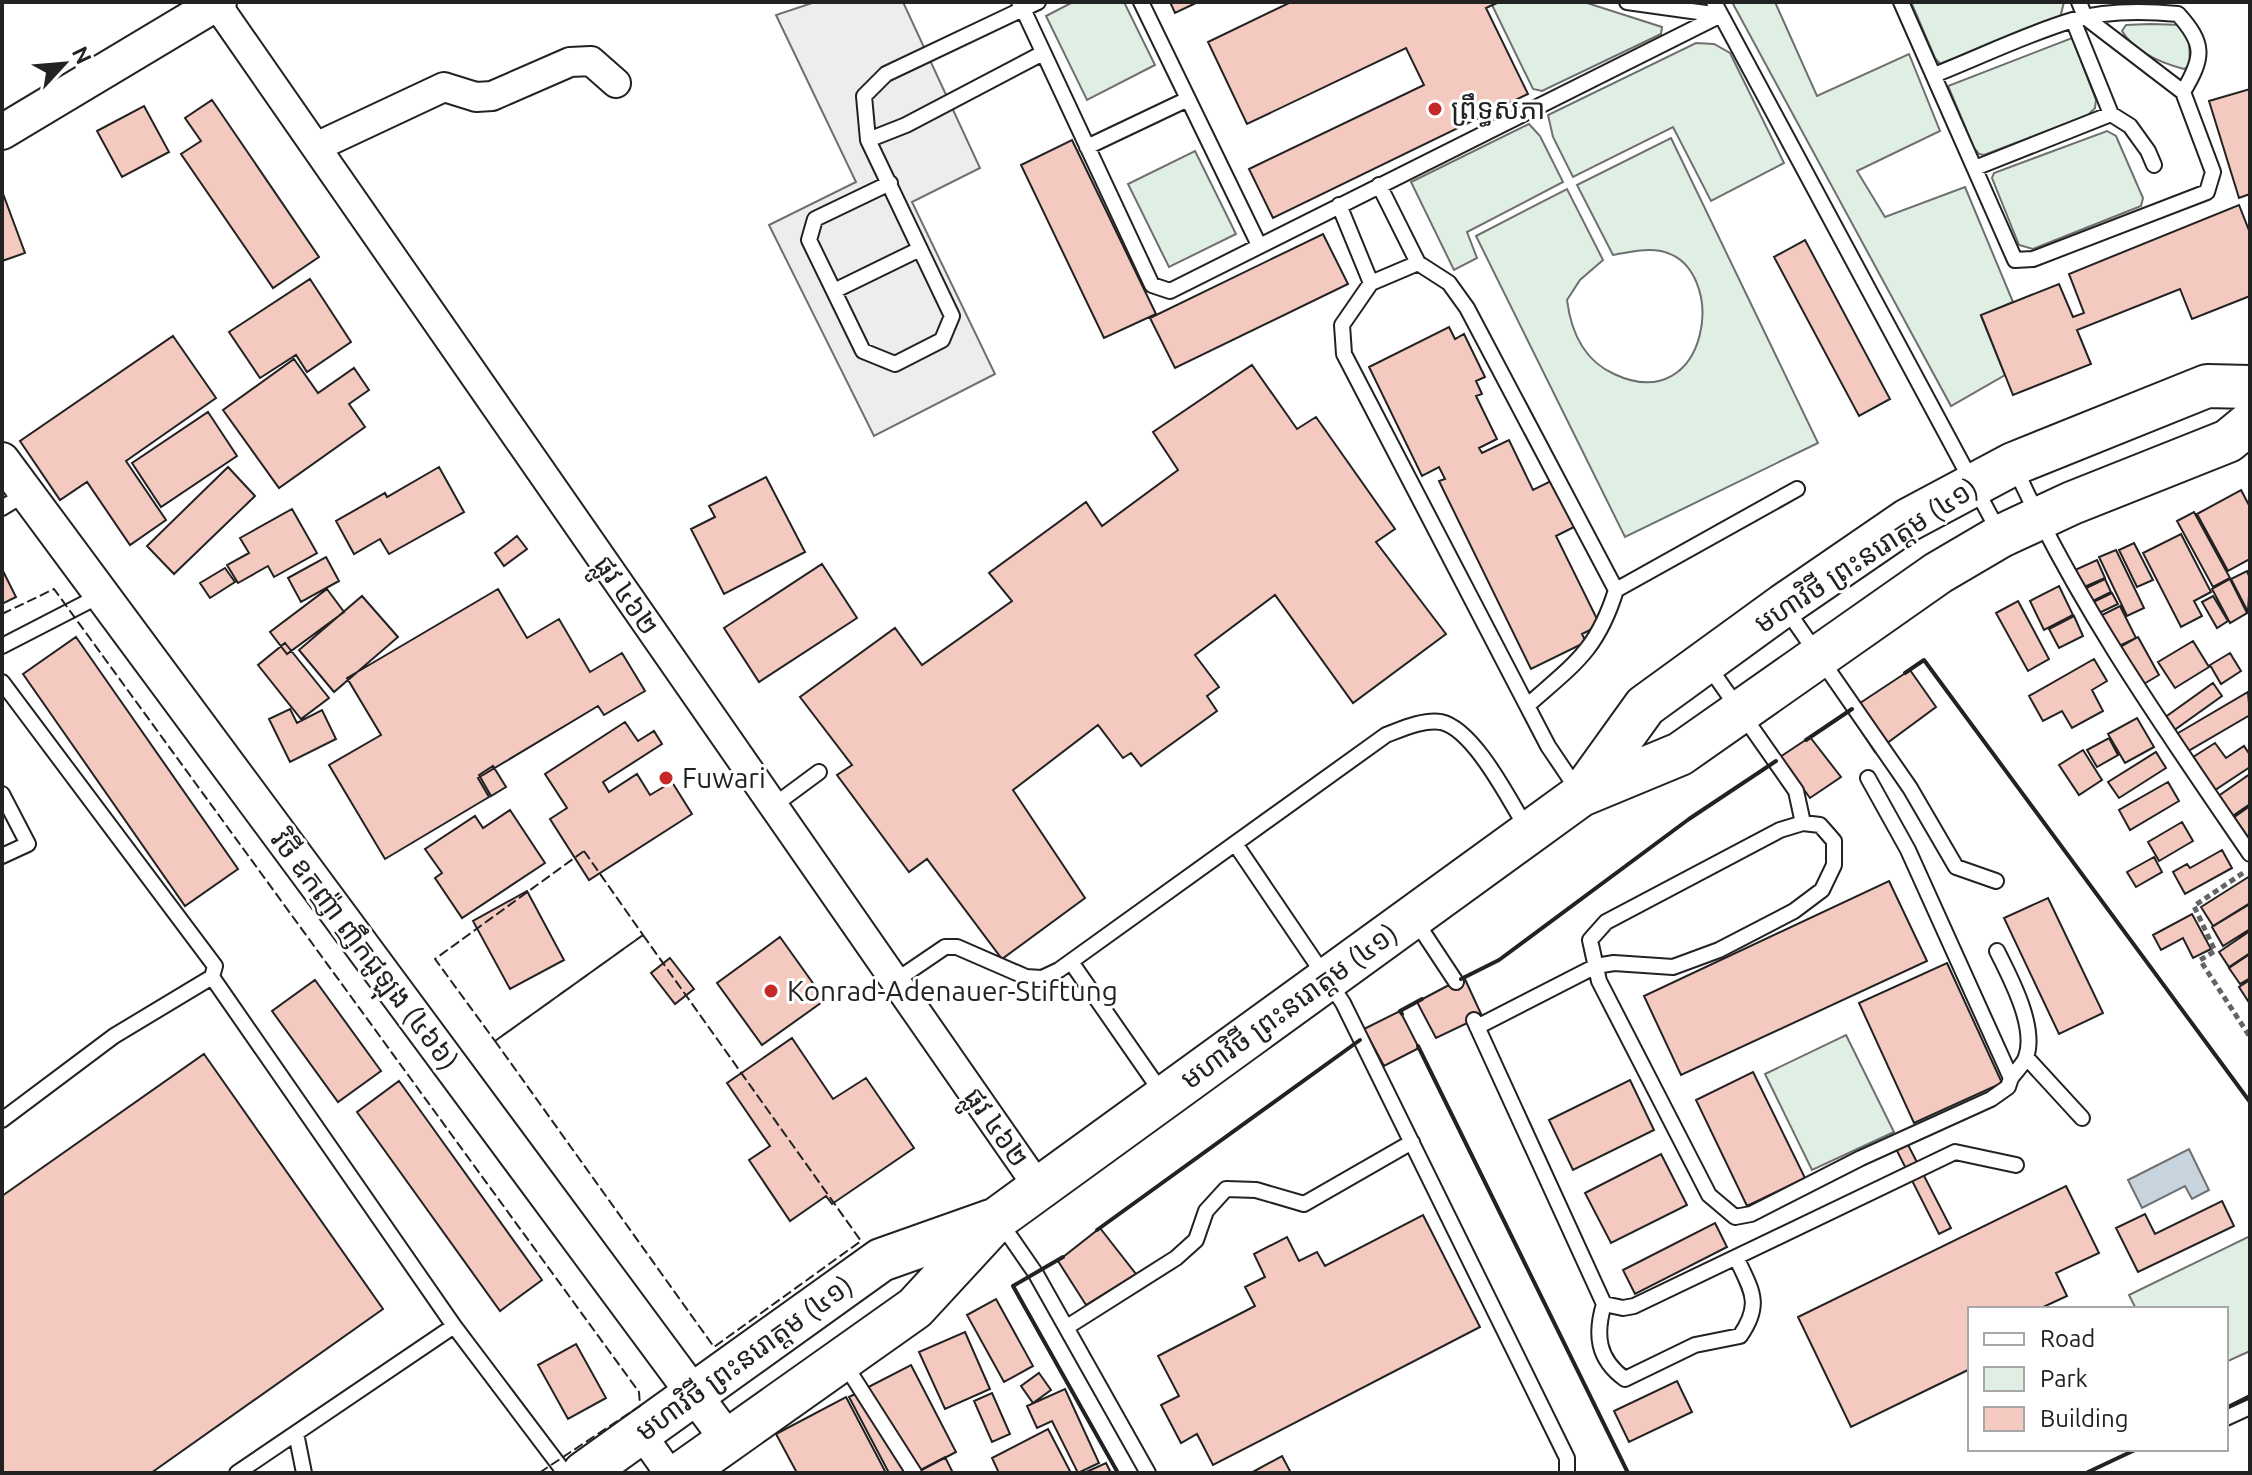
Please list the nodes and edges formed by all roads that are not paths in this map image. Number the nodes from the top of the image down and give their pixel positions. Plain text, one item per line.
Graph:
1 (217, 2) edge
2 (1038, 2) edge
3 (1141, 2) edge
4 (1627, 2) edge
5 (1901, 2) edge
6 (2079, 2) edge
7 (1021, 6) edge
8 (1717, 9) edge
9 (2079, 19) junction
10 (1043, 53) junction
11 (1934, 75) junction
12 (616, 83) dead end
13 (2183, 92) junction
14 (1188, 99) junction
15 (2111, 114) junction
16 (2, 132) edge
17 (868, 140) junction
18 (316, 147) junction
19 (1087, 147) junction
20 (2154, 165) dead end
21 (1975, 168) junction
22 (890, 183) junction
23 (1379, 185) junction
24 (1339, 205) junction
25 (1259, 245) junction
26 (920, 249) junction
27 (1418, 263) junction
28 (1371, 283) junction
29 (834, 291) junction
30 (2250, 387) edge
31 (2250, 423) edge
32 (2, 460) edge
33 (2013, 464) junction
34 (1973, 483) junction
35 (1797, 489) dead end
36 (14, 500) edge
37 (2038, 518) junction
38 (2001, 536) junction
39 (1616, 590) junction
40 (102, 595) junction
41 (1784, 605) junction
42 (2, 646) edge
43 (1819, 656) junction
44 (1706, 662) junction
45 (2, 682) edge
46 (1528, 705) junction
47 (1741, 710) junction
48 (819, 772) dead end
49 (1868, 778) dead end
50 (2, 794) edge
51 (1581, 795) junction
52 (773, 806) junction
53 (1803, 823) junction
54 (1529, 832) junction
55 (1236, 845) junction
56 (2250, 854) edge
57 (2, 856) edge
58 (1996, 881) dead end
59 (1413, 917) junction
60 (1997, 951) dead end
61 (1071, 962) junction
62 (1596, 966) junction
63 (212, 977) junction
64 (1328, 979) junction
65 (895, 981) junction
66 (1456, 982) dead end
67 (2026, 1057) junction
68 (2011, 1078) junction
69 (1165, 1097) junction
70 (2082, 1118) dead end
71 (2, 1120) edge
72 (1412, 1142) junction
73 (2016, 1165) dead end
74 (1039, 1188) junction
75 (998, 1218) junction
76 (1736, 1257) junction
77 (1604, 1304) junction
78 (454, 1326) junction
79 (1067, 1327) junction
80 (842, 1360) junction
81 (694, 1393) junction
82 (2250, 1407) edge
83 (2228, 1417) edge
84 (296, 1433) junction
85 (728, 1440) junction
86 (616, 1458) edge
87 (237, 1473) edge
88 (304, 1473) edge
89 (565, 1473) edge
90 (669, 1473) edge
91 (682, 1473) edge
92 (914, 1473) edge
93 (1148, 1473) edge
94 (1567, 1473) edge

1 - 16 street
1 - 18 street, ផ្លូវ ៤៦២
2 - 7 lane
3 - 14 lane
4 - 8 lane
5 - 11 lane
6 - 9 lane
7 - 10 lane
7 - 17 lane
8 - 23 lane
8 - 34 lane
9 - 11 lane
9 - 13 lane
9 - 13 lane
9 - 15 lane
10 - 17 lane
10 - 19 lane
11 - 21 lane
12 - 18 street
13 - 21 lane
14 - 19 lane
14 - 25 lane
15 - 20 lane
15 - 21 lane
17 - 22 lane
18 - 52 street, ផ្លូវ ៤៦២
19 - 25 lane
22 - 26 lane
22 - 29 lane
23 - 24 lane
23 - 27 lane
24 - 25 lane
24 - 28 lane
26 - 29 lane
26 - 29 lane
27 - 28 lane
27 - 39 lane
28 - 46 lane
30 - 33 main road, មហាវិថី ព្រះនរោត្តម (៤១)
31 - 37 main road, មហាវិថី ព្រះនរោត្តម (៤១)
32 - 36 street, វិថី ឧកញ៉ា ញឹកជូឡុង (៤៦៦)
33 - 34 main road, មហាវិថី ព្រះនរោត្តម (៤១)
33 - 37 lane
34 - 38 lane
34 - 41 main road, មហាវិថី ព្រះនរោត្តម (៤១)
35 - 39 lane
36 - 40 street, វិថី ឧកញ៉ា ញឹកជូឡុង (៤៦៦)
37 - 38 main road, មហាវិថី ព្រះនរោត្តម (៤១)
37 - 56 lane
38 - 43 main road, មហាវិថី ព្រះនរោត្តម (៤១)
39 - 46 lane
40 - 42 lane
40 - 81 street, វិថី ឧកញ៉ា ញឹកជូឡុង (៤៦៦)
41 - 43 lane
41 - 44 main road, មហាវិថី ព្រះនរោត្តម (៤១)
43 - 47 main road, មហាវិថី ព្រះនរោត្តម (៤១)
43 - 58 lane
44 - 47 lane
44 - 51 main road, មហាវិថី ព្រះនរោត្តម (៤១)
45 - 63 lane
46 - 51 lane
47 - 51 main road, មហាវិថី ព្រះនរោត្តម (៤១)
47 - 53 lane
48 - 52 lane
49 - 68 lane
50 - 57 lane
51 - 54 main road, មហាវិថី ព្រះនរោត្តម (៤១)
52 - 65 street, ផ្លូវ ៤៦២
53 - 62 lane
53 - 62 lane
54 - 55 lane
54 - 59 main road, មហាវិថី ព្រះនរោត្តម (៤១)
55 - 61 lane
55 - 64 lane
59 - 64 main road, មហាវិថី ព្រះនរោត្តម (៤១)
59 - 66 lane
60 - 67 lane
61 - 65 lane
61 - 69 lane
62 - 68 lane
62 - 77 lane
63 - 71 lane
63 - 78 lane
64 - 69 main road, មហាវិថី ព្រះនរោត្តម (៤១)
64 - 72 lane
65 - 74 street, ផ្លូវ ៤៦២
67 - 68 lane
67 - 70 lane
69 - 74 main road, មហាវិថី ព្រះនរោត្តម (៤១)
72 - 79 lane
72 - 94 lane
73 - 76 lane
74 - 75 main road, មហាវិថី ព្រះនរោត្តម (៤១)
75 - 79 lane
75 - 80 main road, មហាវិថី ព្រះនរោត្តម (៤១)
75 - 81 main road, មហាវិថី ព្រះនរោត្តម (៤១)
76 - 77 lane
76 - 77 lane
78 - 84 lane
78 - 89 lane
79 - 93 lane
80 - 85 main road, មហាវិថី ព្រះនរោត្តម (៤១)
80 - 92 lane
81 - 85 street, វិថី ឧកញ៉ា ញឹកជូឡុង (៤៦៦)
81 - 86 main road, មហាវិថី ព្រះនរោត្តម (៤១)
82 - 83 lane
84 - 87 lane
84 - 88 lane
85 - 91 main road, មហាវិថី ព្រះនរោត្តម (៤១)
86 - 90 street

